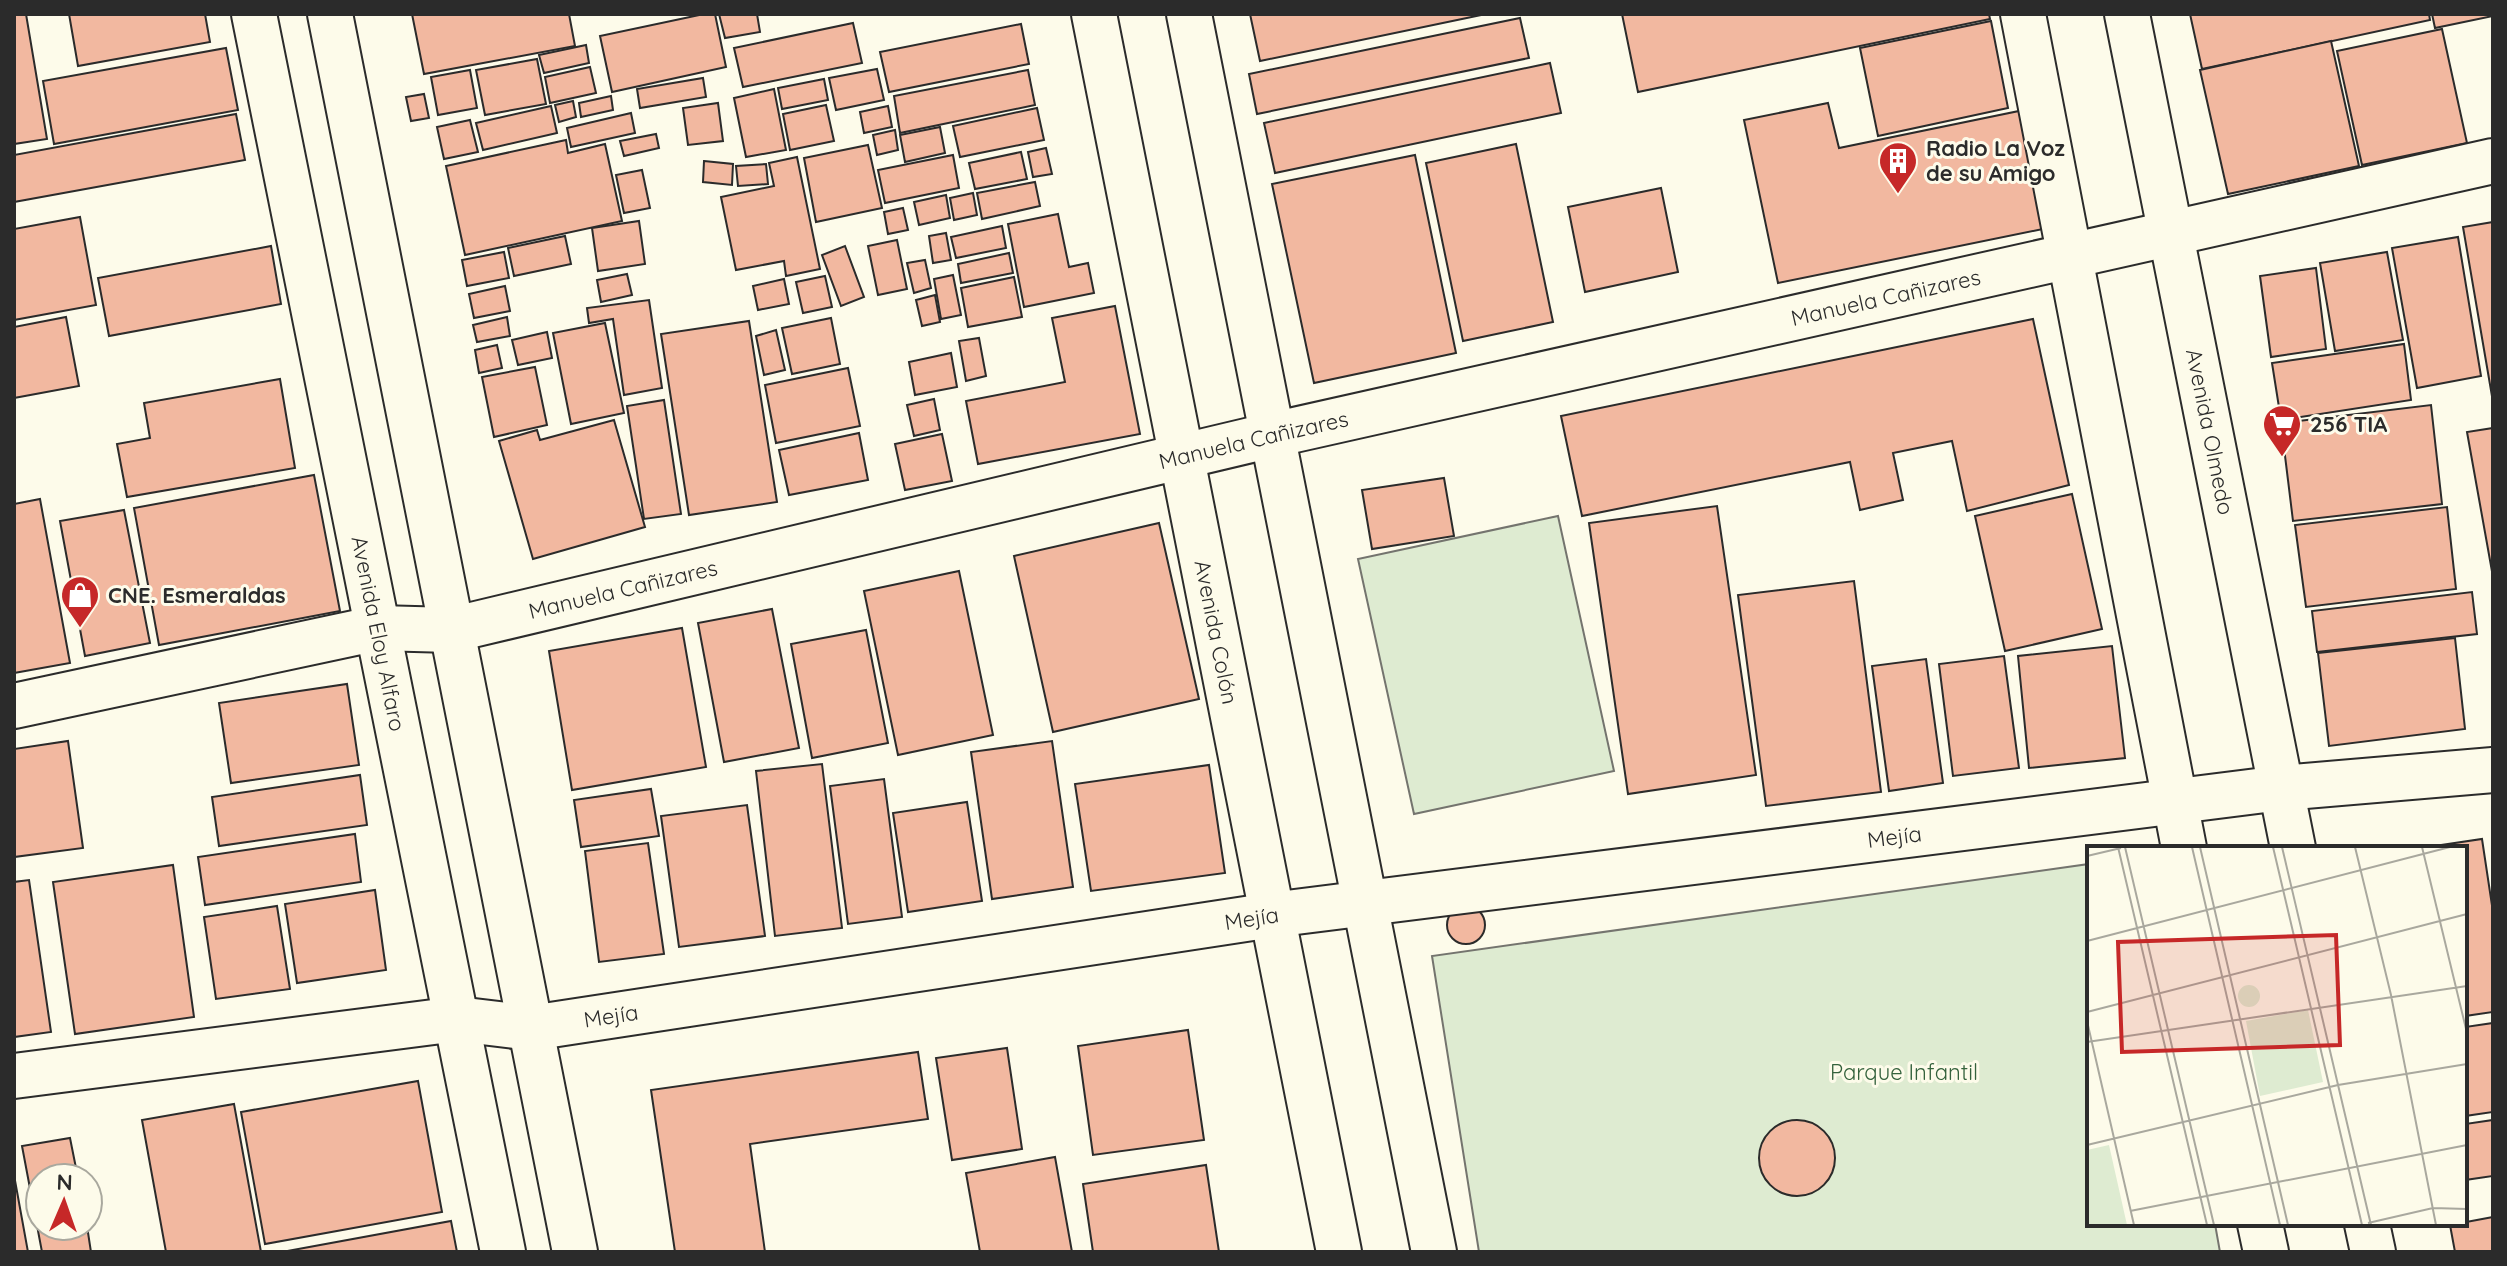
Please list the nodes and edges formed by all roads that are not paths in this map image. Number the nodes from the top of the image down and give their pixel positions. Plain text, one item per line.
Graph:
1 (254, 14) edge
2 (330, 14) edge
3 (1094, 14) edge
4 (1189, 14) edge
5 (2023, 14) edge
6 (2127, 14) edge
7 (2493, 161) edge
8 (2171, 234) junction
9 (2071, 256) junction
10 (1272, 435) junction
11 (1181, 456) junction
12 (378, 628) junction
13 (451, 630) junction
14 (14, 706) edge
15 (2493, 770) edge
16 (2281, 788) junction
17 (2174, 801) junction
18 (2184, 846) edge
19 (2293, 846) edge
20 (1365, 903) junction
21 (1272, 915) junction
22 (457, 1019) junction
23 (531, 1028) junction
24 (14, 1076) edge
25 (2260, 1226) edge
26 (2367, 1226) edge
27 (503, 1252) edge
28 (575, 1252) edge
29 (1339, 1252) edge
30 (1434, 1252) edge
31 (2266, 1252) edge
32 (2373, 1252) edge

1 - 12 street, Avenida Eloy Alfaro
2 - 13 street
3 - 11 street, Avenida Colón
4 - 10 street
5 - 9 street
6 - 8 street, Avenida Olmedo
7 - 8 street, Manuela Cañizares
8 - 9 street, Manuela Cañizares
8 - 16 street, Avenida Olmedo
9 - 10 street, Manuela Cañizares
9 - 17 street
10 - 11 street, Manuela Cañizares
10 - 20 street
11 - 13 street, Manuela Cañizares
11 - 21 street, Avenida Colón
12 - 13 street, Manuela Cañizares
12 - 14 street, Manuela Cañizares
12 - 22 street, Avenida Eloy Alfaro
13 - 23 street
15 - 16 street, Mejía
16 - 17 street, Mejía
16 - 19 street, Avenida Olmedo
17 - 18 street
17 - 20 street, Mejía
20 - 21 street, Mejía
20 - 30 street
21 - 23 street, Mejía
21 - 29 street, Avenida Colón
22 - 23 street, Mejía
22 - 24 street, Mejía
22 - 27 street, Avenida Eloy Alfaro
23 - 28 street
25 - 31 street
26 - 32 street

